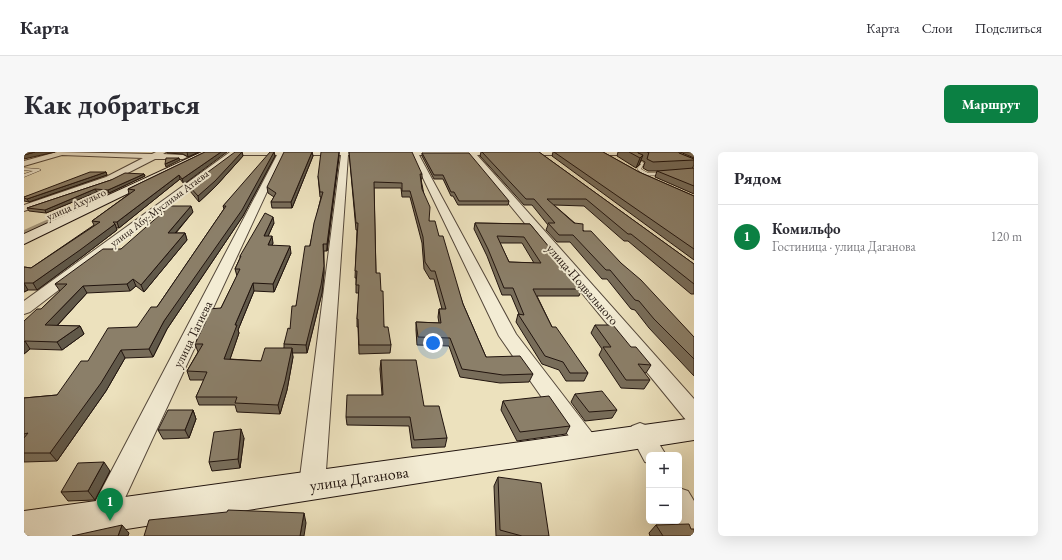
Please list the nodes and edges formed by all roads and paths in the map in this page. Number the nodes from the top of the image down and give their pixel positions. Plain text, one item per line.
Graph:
1 (97, 152) edge
2 (209, 152) edge
3 (507, 152) edge
4 (568, 152) edge
5 (600, 152) edge
6 (63, 153) edge
7 (282, 153) edge
8 (345, 153) edge
9 (414, 153) edge
10 (464, 153) edge
11 (539, 153) edge
12 (647, 153) edge
13 (159, 154) edge
14 (188, 154) edge
15 (85, 155) junction
16 (24, 158) edge
17 (42, 158) junction
18 (636, 160) edge
19 (552, 162) edge
20 (24, 164) edge
21 (24, 169) edge
22 (671, 173) edge
23 (644, 175) junction
24 (24, 176) edge
25 (660, 184) edge
26 (24, 208) edge
27 (46, 217) dead end
28 (24, 240) edge
29 (24, 309) edge
30 (694, 414) edge
31 (694, 425) edge
32 (694, 429) edge
33 (646, 441) edge
34 (587, 443) junction
35 (312, 482) junction
36 (682, 505) edge
37 (103, 514) junction
38 (24, 522) edge
39 (694, 527) edge
40 (24, 528) edge

1 - 15 street
2 - 28 main road
3 - 10 street, улица Абу-Муслима Атаева
3 - 11 street, улица Абу-Муслима Атаева
4 - 5 street, улица Абу-Муслима Атаева
4 - 11 street, улица Абу-Муслима Атаева
5 - 12 street, улица Абу-Муслима Атаева
5 - 23 street
6 - 15 street
6 - 17 street
7 - 8 street, улица Абу-Муслима Атаева
7 - 29 street, улица Абу-Муслима Атаева
7 - 37 street, улица Тагиева
8 - 9 street, улица Абу-Муслима Атаева
8 - 35 street
9 - 10 street, улица Абу-Муслима Атаева
9 - 34 street
10 - 30 street, улица Подвального
11 - 19 street
13 - 14 street
13 - 15 street
13 - 26 street
14 - 27 main road, улица Ахульго
16 - 17 street
17 - 20 street
18 - 23 lane
21 - 24 lane
22 - 23 lane
23 - 25 street
31 - 33 main road, улица Даганова
32 - 33 main road, улица Даганова
33 - 34 main road, улица Даганова
34 - 35 main road, улица Даганова
35 - 37 main road, улица Даганова
36 - 39 street
37 - 38 main road, улица Даганова
37 - 40 main road, улица Даганова

